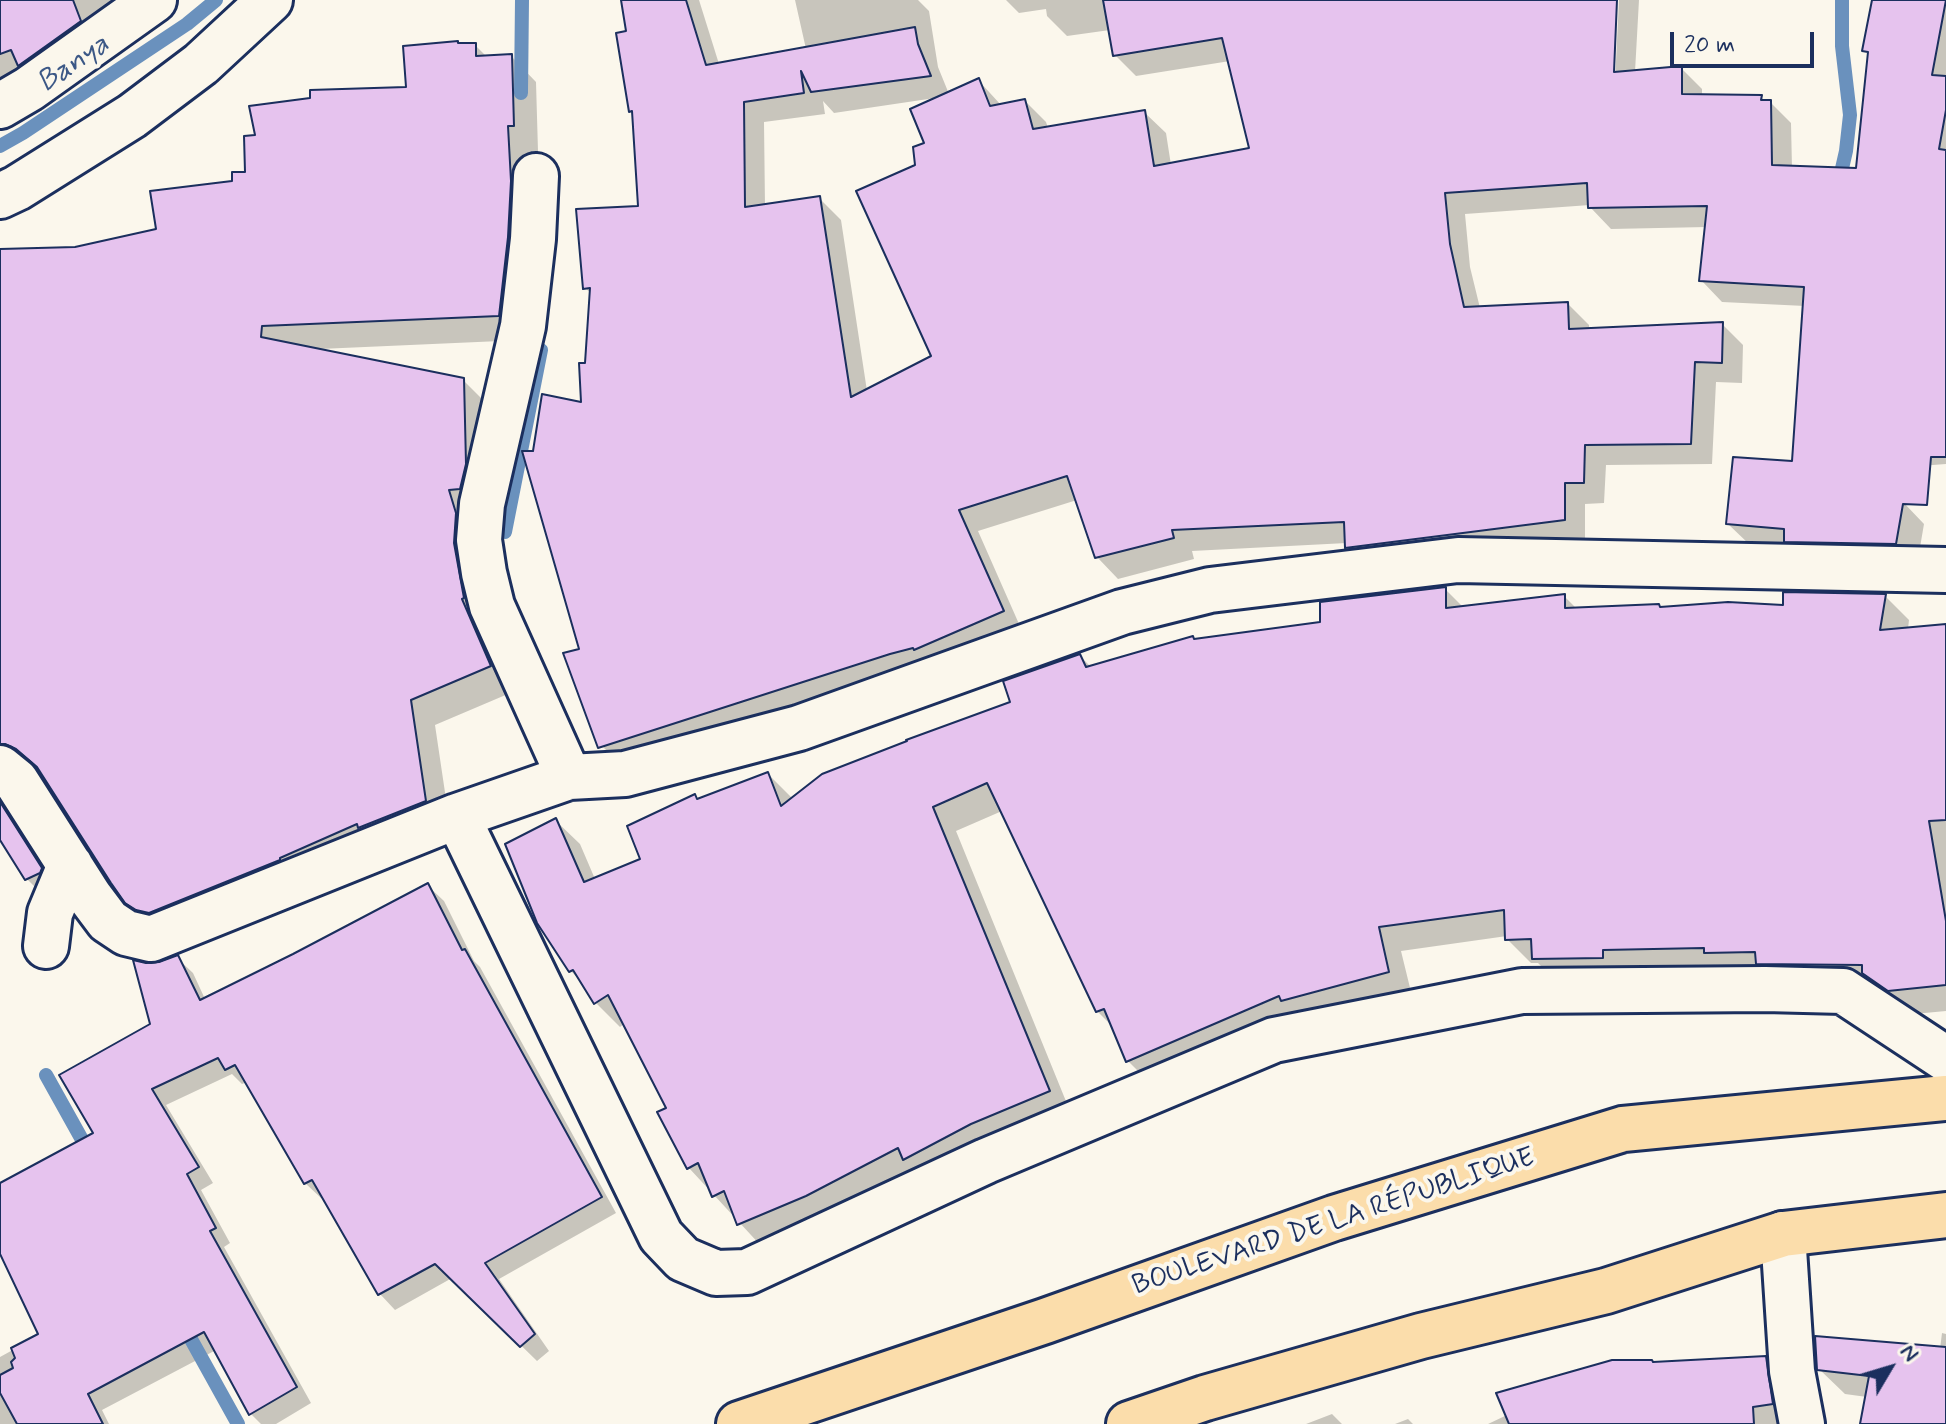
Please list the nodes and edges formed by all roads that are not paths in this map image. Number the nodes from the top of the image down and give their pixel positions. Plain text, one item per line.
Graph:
1 (154, 0) edge
2 (270, 0) edge
3 (0, 106) edge
4 (536, 176) dead end
5 (0, 196) edge
6 (1946, 570) edge
7 (0, 768) edge
8 (569, 777) junction
9 (457, 816) junction
10 (70, 865) junction
11 (46, 946) dead end
12 (1946, 1059) edge
13 (1946, 1098) edge
14 (1946, 1215) edge
15 (1783, 1234) junction
16 (739, 1424) edge
17 (1129, 1424) edge
18 (1802, 1424) edge

1 - 3 street
2 - 5 street
4 - 8 street
6 - 8 street
7 - 10 street
8 - 9 street
9 - 10 street
9 - 12 street
10 - 11 street
13 - 16 main road, BOULEVARD DE LA RÉPUBLIQUE
14 - 15 main road
15 - 17 main road
15 - 18 street

